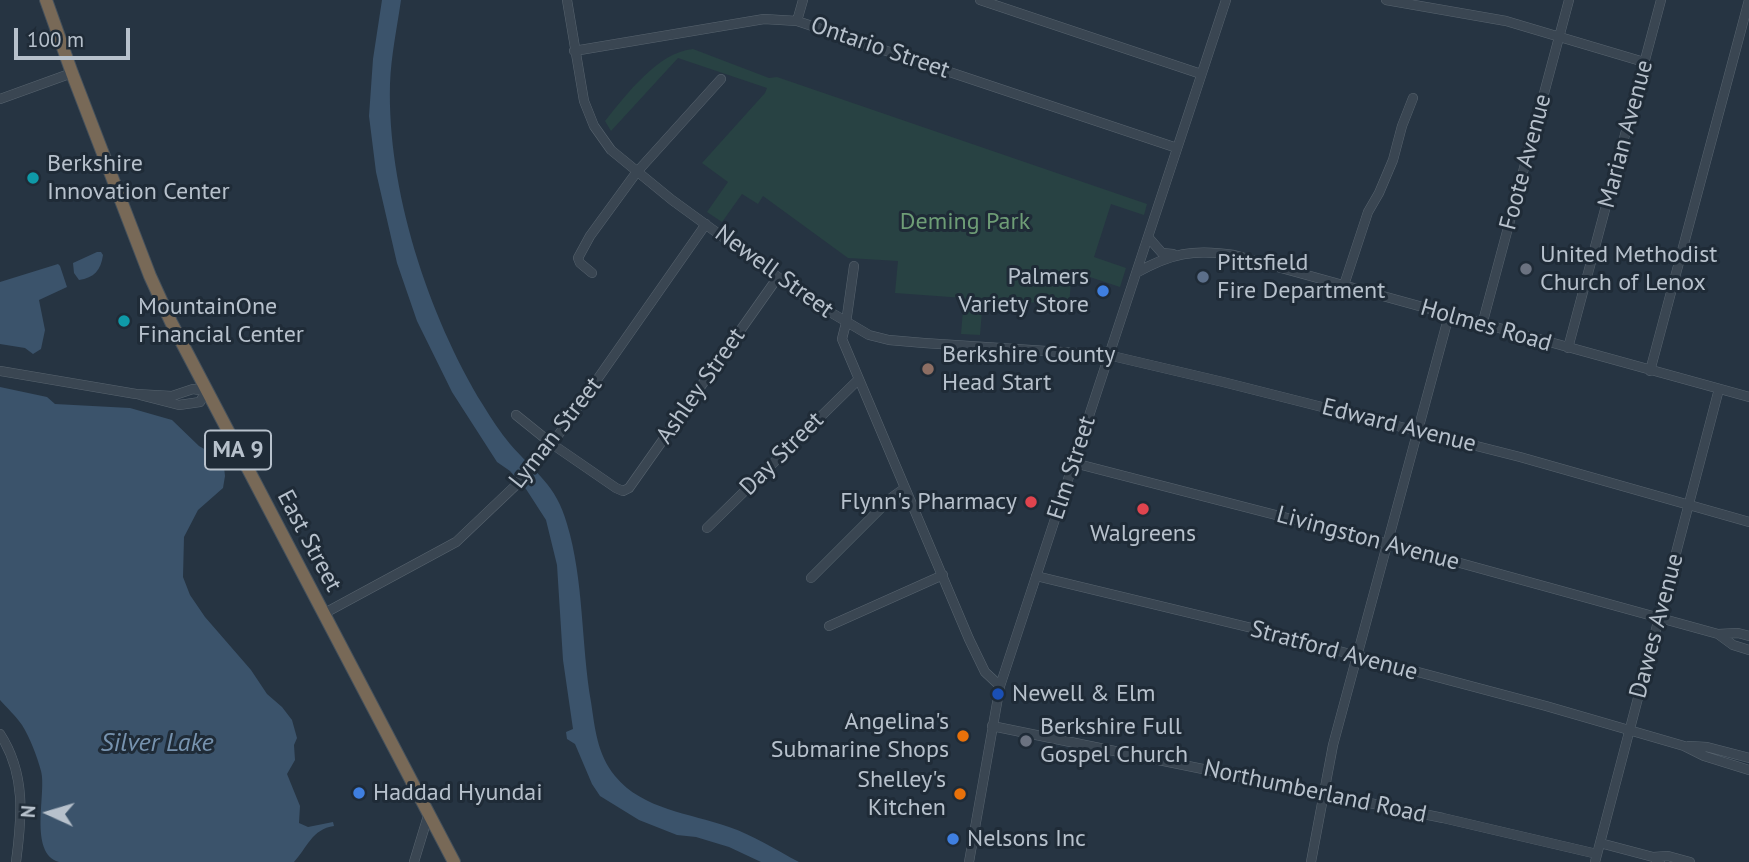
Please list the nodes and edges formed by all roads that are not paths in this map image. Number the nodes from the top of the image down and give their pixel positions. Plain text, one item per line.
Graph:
1 (47, 0) edge
2 (567, 0) edge
3 (803, 0) edge
4 (980, 0) edge
5 (1226, 0) edge
6 (1386, 0) edge
7 (1569, 0) edge
8 (1661, 0) edge
9 (1749, 0) edge
10 (797, 21) junction
11 (1559, 37) junction
12 (574, 51) junction
13 (1644, 62) junction
14 (72, 73) junction
15 (1201, 74) junction
16 (721, 79) dead end
17 (1413, 98) dead end
18 (0, 99) edge
19 (1177, 148) junction
20 (636, 173) junction
21 (706, 223) junction
22 (1148, 237) junction
23 (1182, 254) junction
24 (854, 266) dead end
25 (592, 273) dead end
26 (1136, 273) junction
27 (778, 277) junction
28 (1344, 285) junction
29 (1449, 315) junction
30 (846, 323) junction
31 (1482, 325) junction
32 (1568, 348) junction
33 (1108, 355) junction
34 (1650, 370) junction
35 (0, 371) edge
36 (858, 380) junction
37 (1719, 389) junction
38 (206, 391) junction
39 (1749, 397) edge
40 (516, 415) dead end
41 (1417, 431) junction
42 (552, 444) junction
43 (1074, 463) junction
44 (905, 488) junction
45 (1689, 503) junction
46 (1749, 521) edge
47 (707, 528) dead end
48 (1388, 544) junction
49 (943, 575) junction
50 (1036, 576) junction
51 (811, 578) dead end
52 (323, 614) junction
53 (1660, 618) junction
54 (829, 626) dead end
55 (1718, 634) junction
56 (1749, 636) edge
57 (1749, 650) edge
58 (1357, 658) junction
59 (1000, 686) junction
60 (992, 726) junction
61 (1630, 731) junction
62 (0, 734) edge
63 (1684, 746) junction
64 (1749, 758) edge
65 (1749, 769) edge
66 (1324, 795) junction
67 (428, 816) junction
68 (1600, 843) junction
69 (1596, 858) edge
70 (1657, 860) edge
71 (16, 862) edge
72 (414, 862) edge
73 (454, 862) edge
74 (969, 862) edge
75 (1311, 862) edge
76 (1690, 862) edge

1 - 14 highway, East Street / MA 9
2 - 12 street, Newell Street
3 - 10 street
4 - 15 street
5 - 15 street, Elm Street
6 - 11 street
7 - 11 street, Foote Avenue
8 - 13 street, Marian Avenue
9 - 34 street
10 - 12 street, Ontario Street
10 - 19 street, Ontario Street
11 - 13 street
11 - 31 street, Foote Avenue
12 - 20 street, Newell Street
13 - 32 street, Marian Avenue
14 - 18 street
14 - 38 highway, East Street / MA 9
15 - 19 street, Elm Street
16 - 20 street
17 - 28 street
19 - 22 street, Elm Street
20 - 21 street, Newell Street
20 - 25 street
21 - 27 street, Newell Street
21 - 42 street, Lyman Street
22 - 23 street, Holmes Road
22 - 26 street, Elm Street
23 - 26 street, Holmes Road
23 - 28 street, Holmes Road
24 - 30 street
26 - 33 street, Elm Street
27 - 30 street, Newell Street
27 - 42 street, Ashley Street
28 - 29 street, Holmes Road
29 - 31 street, Holmes Road
29 - 41 street
30 - 33 street, Edward Avenue
30 - 36 street, Newell Street
31 - 32 street, Holmes Road
32 - 34 street, Holmes Road
33 - 41 street, Edward Avenue
33 - 43 street, Elm Street
34 - 37 street, Holmes Road
35 - 38 street
36 - 44 street, Newell Street
36 - 47 street, Day Street
37 - 39 street, Holmes Road
37 - 45 street, Dawes Avenue
38 - 52 highway, East Street / MA 9
40 - 42 street
41 - 45 street, Edward Avenue
41 - 48 street
42 - 52 street, Lyman Street
43 - 48 street, Livingston Avenue
43 - 50 street, Elm Street
44 - 49 street, Newell Street
44 - 51 street
45 - 46 street, Edward Avenue
45 - 53 street, Dawes Avenue
48 - 53 street, Livingston Avenue
48 - 58 street
49 - 54 street
49 - 59 street, Newell Street
50 - 58 street, Stratford Avenue
50 - 59 street, Elm Street
52 - 67 highway, East Street / MA 9
53 - 55 street, Livingston Avenue
53 - 61 street, Dawes Avenue
55 - 56 street
55 - 57 street
58 - 61 street, Stratford Avenue
58 - 66 street
59 - 60 street, Elm Street
60 - 66 street, Northumberland Road
60 - 74 street, Elm Street
61 - 63 street, Stratford Avenue
61 - 68 street, Dawes Avenue
62 - 71 street
63 - 64 street
63 - 65 street
66 - 69 street, Northumberland Road
66 - 75 street
67 - 72 street
67 - 73 highway, East Street / MA 9
68 - 69 street, Dawes Avenue
68 - 70 street
70 - 76 street

